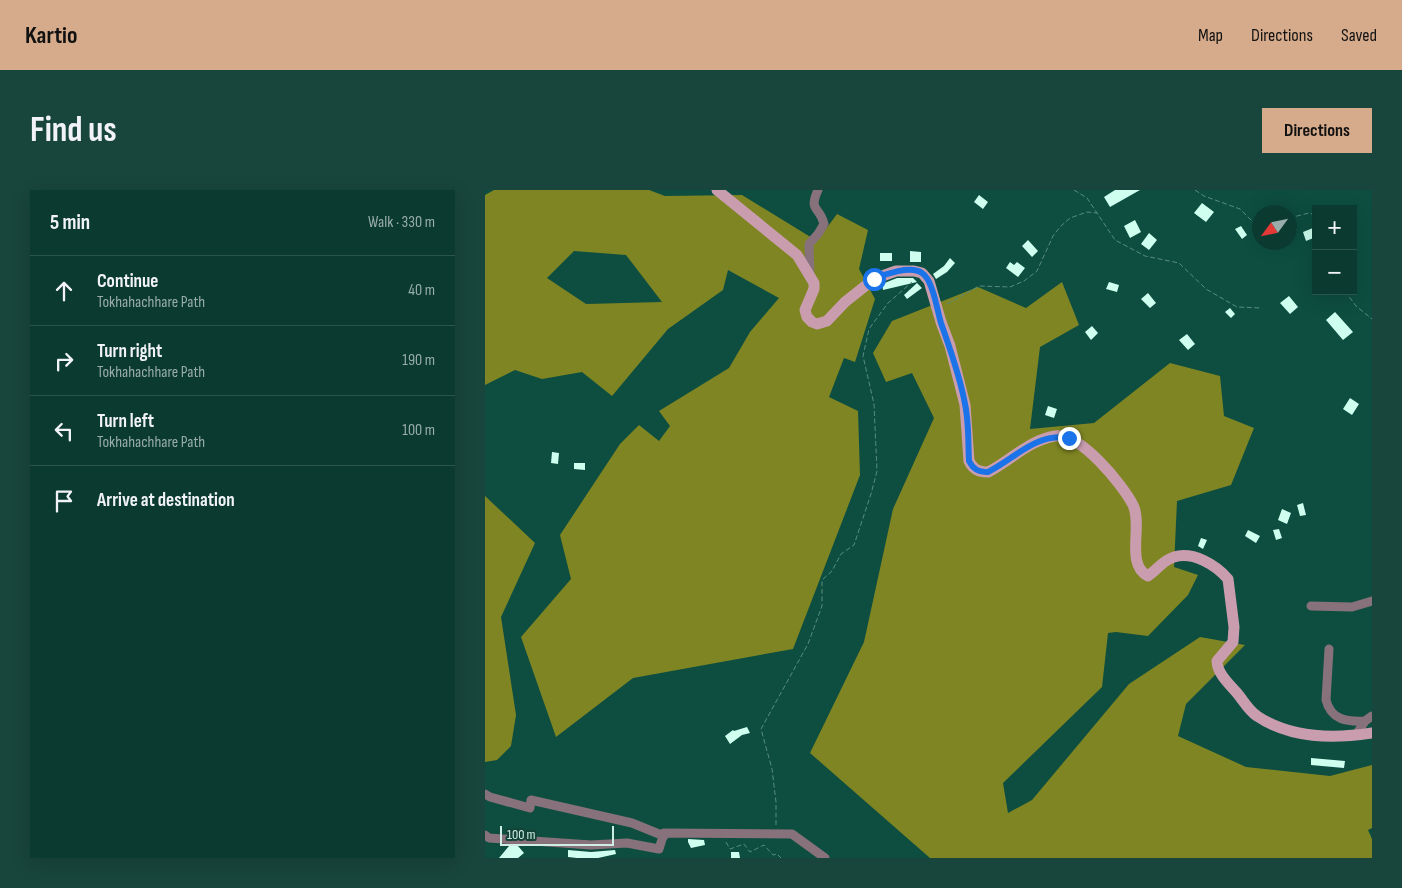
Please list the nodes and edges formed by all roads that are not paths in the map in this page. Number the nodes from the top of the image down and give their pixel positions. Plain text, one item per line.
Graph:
1 (717, 190) edge
2 (819, 190) edge
3 (810, 276) junction
4 (1372, 601) edge
5 (1311, 606) dead end
6 (1329, 649) dead end
7 (1368, 719) edge
8 (1372, 733) edge
9 (1356, 735) junction
10 (485, 794) edge
11 (485, 835) edge
12 (663, 836) junction
13 (825, 858) edge

1 - 3 main road
2 - 3 street
3 - 9 main road
4 - 5 street
6 - 7 street
7 - 9 street
8 - 9 main road
10 - 12 street
11 - 12 street
12 - 13 street

